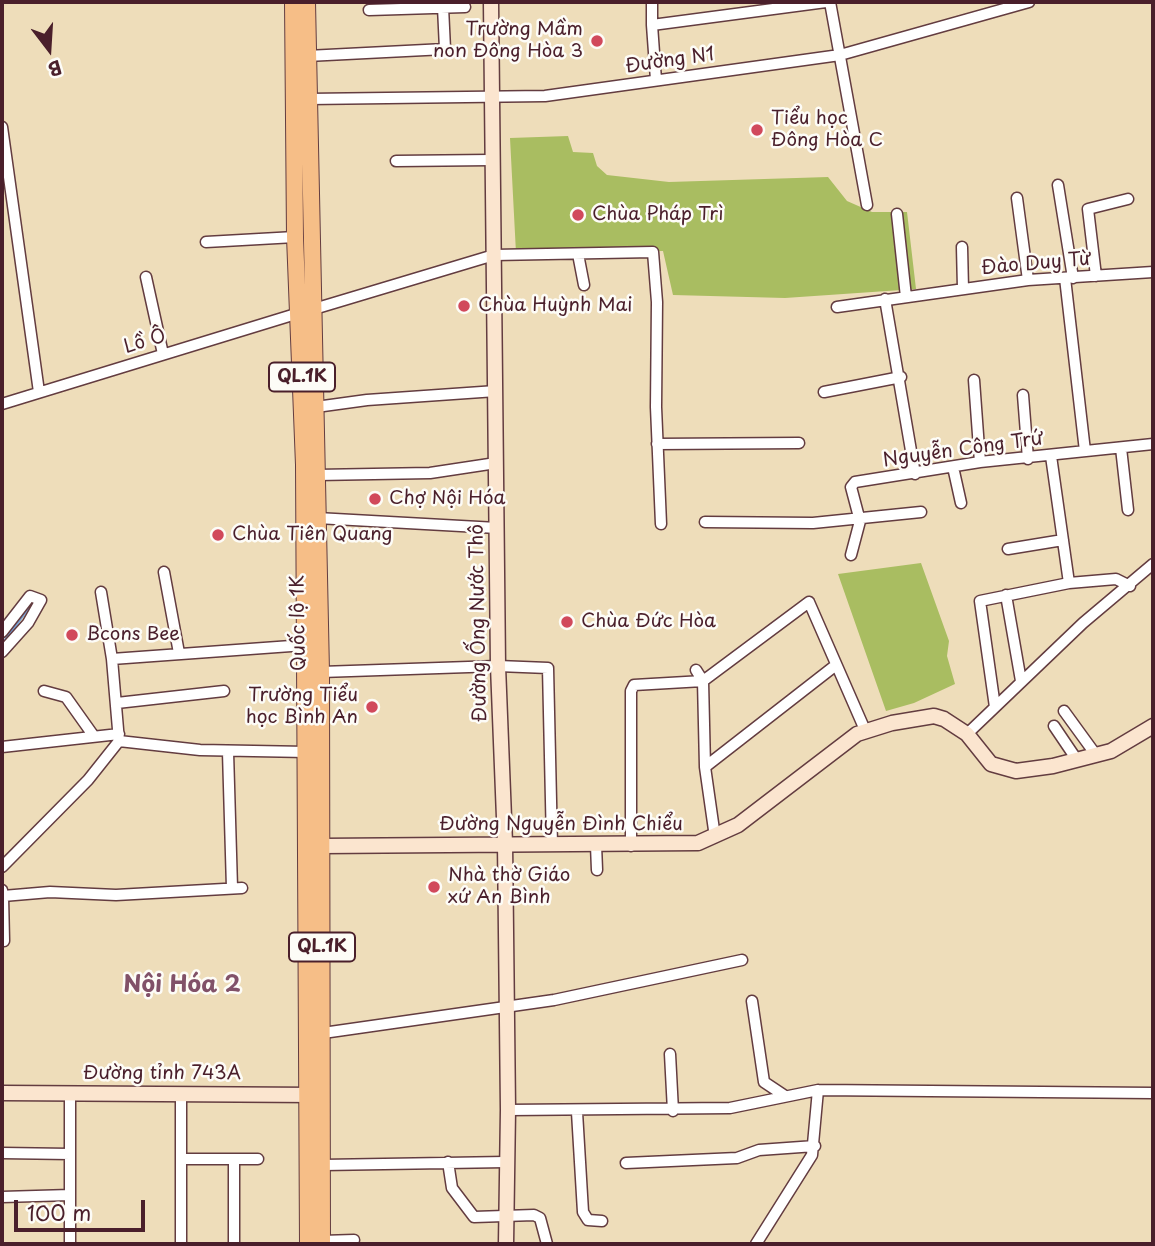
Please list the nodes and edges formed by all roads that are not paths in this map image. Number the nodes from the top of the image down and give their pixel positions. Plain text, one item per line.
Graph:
1 (293, 2) edge
2 (307, 2) edge
3 (491, 2) edge
4 (652, 2) edge
5 (828, 2) edge
6 (1029, 2) edge
7 (443, 7) junction
8 (465, 7) dead end
9 (369, 10) dead end
10 (652, 25) junction
11 (840, 55) junction
12 (307, 56) junction
13 (656, 80) junction
14 (494, 98) junction
15 (309, 99) junction
16 (2, 127) edge
17 (491, 160) junction
18 (396, 161) dead end
19 (1058, 186) dead end
20 (1017, 198) dead end
21 (1128, 199) dead end
22 (867, 205) dead end
23 (897, 214) dead end
24 (295, 237) junction
25 (206, 242) dead end
26 (962, 247) dead end
27 (578, 254) junction
28 (494, 255) junction
29 (1153, 272) edge
30 (1096, 276) junction
31 (146, 277) dead end
32 (1069, 278) junction
33 (1028, 280) junction
34 (584, 285) dead end
35 (963, 289) junction
36 (906, 297) junction
37 (885, 299) junction
38 (837, 307) dead end
39 (307, 311) junction
40 (163, 354) junction
41 (901, 377) junction
42 (974, 380) dead end
43 (496, 391) junction
44 (39, 392) junction
45 (824, 392) dead end
46 (1023, 395) dead end
47 (2, 404) edge
48 (316, 407) junction
49 (799, 443) dead end
50 (657, 444) junction
51 (1153, 444) edge
52 (1121, 448) junction
53 (1085, 451) junction
54 (1051, 456) junction
55 (1028, 459) junction
56 (496, 463) junction
57 (980, 463) junction
58 (953, 467) junction
59 (915, 474) junction
60 (317, 475) junction
61 (961, 503) dead end
62 (1128, 510) dead end
63 (921, 512) dead end
64 (317, 518) junction
65 (860, 521) junction
66 (705, 522) dead end
67 (661, 524) dead end
68 (497, 528) junction
69 (1063, 540) junction
70 (1008, 549) dead end
71 (851, 555) dead end
72 (1153, 564) edge
73 (164, 572) dead end
74 (1069, 583) junction
75 (1130, 586) junction
76 (102, 592) dead end
77 (1006, 594) junction
78 (2, 632) edge
79 (305, 645) junction
80 (2, 652) edge
81 (179, 653) junction
82 (112, 659) junction
83 (836, 665) junction
84 (498, 666) junction
85 (696, 670) dead end
86 (321, 672) junction
87 (703, 681) junction
88 (1021, 681) junction
89 (44, 691) dead end
90 (224, 691) dead end
91 (117, 703) junction
92 (995, 706) junction
93 (1064, 711) dead end
94 (1054, 726) dead end
95 (1152, 729) edge
96 (864, 730) junction
97 (967, 734) junction
98 (93, 735) junction
99 (119, 738) junction
100 (2, 747) edge
101 (228, 752) junction
102 (307, 752) junction
103 (1096, 755) junction
104 (1077, 760) junction
105 (705, 766) junction
106 (715, 837) junction
107 (505, 843) junction
108 (552, 845) junction
109 (596, 845) junction
110 (314, 846) junction
111 (631, 846) junction
112 (2, 867) edge
113 (597, 870) dead end
114 (3, 893) edge
115 (4, 941) dead end
116 (742, 960) dead end
117 (752, 1001) dead end
118 (506, 1006) junction
119 (323, 1033) junction
120 (670, 1054) dead end
121 (817, 1090) junction
122 (2, 1093) edge
123 (70, 1093) junction
124 (1153, 1093) edge
125 (181, 1094) junction
126 (314, 1095) junction
127 (785, 1096) junction
128 (508, 1110) junction
129 (673, 1111) junction
130 (577, 1112) junction
131 (815, 1146) junction
132 (2, 1153) edge
133 (70, 1154) junction
134 (181, 1159) junction
135 (234, 1159) junction
136 (258, 1159) dead end
137 (506, 1161) junction
138 (447, 1163) junction
139 (626, 1163) dead end
140 (323, 1165) junction
141 (70, 1195) junction
142 (2, 1197) edge
143 (506, 1216) junction
144 (602, 1221) dead end
145 (354, 1240) dead end
146 (317, 1243) edge
147 (70, 1244) edge
148 (181, 1244) edge
149 (234, 1244) edge
150 (506, 1244) edge
151 (547, 1244) edge
152 (756, 1244) edge

1 - 24 main road, Quốc lộ 1K / QL.1K
2 - 12 main road, Quốc lộ 1K / QL.1K
3 - 14 street, Đường Ống Nước Thô
4 - 10 street
5 - 10 street
5 - 11 street
6 - 11 street, Đường N1
7 - 8 street
7 - 9 street
7 - 12 street
10 - 13 street
11 - 13 street, Đường N1
11 - 22 street
12 - 15 main road, Quốc lộ 1K / QL.1K
13 - 14 street, Đường N1
14 - 15 street, Đường N1
14 - 17 street, Đường Ống Nước Thô
15 - 39 main road, Quốc lộ 1K / QL.1K
16 - 44 street
17 - 18 street
17 - 28 street, Đường Ống Nước Thô
19 - 32 street
20 - 33 street
21 - 30 street
23 - 36 street
24 - 25 street
24 - 39 main road, Quốc lộ 1K / QL.1K
26 - 35 street
27 - 28 street, Lồ Ô
27 - 34 street
27 - 50 street, Lồ Ô
28 - 39 street, Lồ Ô
28 - 43 street, Đường Ống Nước Thô
29 - 30 street, Đào Duy Từ
30 - 32 street, Đào Duy Từ
31 - 40 street
32 - 33 street, Đào Duy Từ
32 - 53 street
33 - 35 street, Đào Duy Từ
35 - 36 street, Đào Duy Từ
36 - 37 street, Đào Duy Từ
37 - 38 street, Đào Duy Từ
37 - 41 street
39 - 40 street, Lồ Ô
39 - 48 main road, Quốc lộ 1K / QL.1K
39 - 79 main road, Quốc lộ 1K / QL.1K
40 - 44 street, Lồ Ô
41 - 45 street
41 - 59 street
42 - 57 street
43 - 48 street
43 - 56 street, Đường Ống Nước Thô
44 - 47 street, Lồ Ô
46 - 55 street
48 - 60 main road, Quốc lộ 1K / QL.1K
49 - 50 street
50 - 67 street
51 - 52 street, Nguyễn Công Trứ
52 - 53 street, Nguyễn Công Trứ
52 - 62 street
53 - 54 street, Nguyễn Công Trứ
54 - 55 street, Nguyễn Công Trứ
54 - 69 street
55 - 57 street, Nguyễn Công Trứ
56 - 60 street
56 - 68 street, Đường Ống Nước Thô
57 - 58 street, Nguyễn Công Trứ
58 - 59 street, Nguyễn Công Trứ
58 - 61 street
59 - 65 street, Nguyễn Công Trứ
60 - 64 main road, Quốc lộ 1K / QL.1K
63 - 65 street
64 - 68 street
64 - 86 main road, Quốc lộ 1K / QL.1K
65 - 66 street
65 - 71 street, Nguyễn Công Trứ
68 - 84 street, Đường Ống Nước Thô
69 - 70 street
69 - 74 street
72 - 75 street
73 - 81 street
74 - 75 street
74 - 77 street
75 - 88 street
76 - 82 street
77 - 88 street
77 - 92 street
78 - 80 street
79 - 81 street
79 - 102 main road, Quốc lộ 1K / QL.1K
81 - 82 street
82 - 91 street
83 - 87 street
83 - 96 street
83 - 105 street
84 - 86 street
84 - 107 street, Đường Ống Nước Thô
84 - 108 street
85 - 87 street
86 - 110 main road, Quốc lộ 1K / QL.1K
87 - 105 street
87 - 111 street
88 - 92 street
89 - 98 street
90 - 91 street
91 - 99 street
92 - 97 street
93 - 103 street
94 - 104 street
95 - 103 street, Đường Nguyễn Đình Chiểu
96 - 97 street, Đường Nguyễn Đình Chiểu
96 - 106 street, Đường Nguyễn Đình Chiểu
97 - 104 street, Đường Nguyễn Đình Chiểu
98 - 99 street
98 - 100 street
99 - 101 street
99 - 112 street
101 - 102 street
101 - 114 street
102 - 110 main road, Quốc lộ 1K / QL.1K
103 - 104 street, Đường Nguyễn Đình Chiểu
105 - 106 street
106 - 111 street, Đường Nguyễn Đình Chiểu
107 - 108 street, Đường Nguyễn Đình Chiểu
107 - 110 street, Đường Nguyễn Đình Chiểu
107 - 118 street, Đường Ống Nước Thô
108 - 109 street, Đường Nguyễn Đình Chiểu
109 - 111 street, Đường Nguyễn Đình Chiểu
109 - 113 street
110 - 119 main road, Quốc lộ 1K / QL.1K
110 - 126 main road, Quốc lộ 1K / QL.1K
114 - 115 street
116 - 118 street
117 - 127 street
118 - 119 street
118 - 128 street, Đường Ống Nước Thô
119 - 126 main road, Quốc lộ 1K / QL.1K
120 - 129 street
121 - 124 street
121 - 127 street
121 - 131 street
122 - 123 street, Đường tỉnh 743A
123 - 125 street, Đường tỉnh 743A
123 - 133 street
125 - 126 street, Đường tỉnh 743A
125 - 134 street
126 - 140 main road, Quốc lộ 1K / QL.1K
126 - 146 main road, Quốc lộ 1K / QL.1K
127 - 129 street
128 - 130 street
128 - 137 street, Đường Ống Nước Thô
129 - 130 street
130 - 144 street
131 - 139 street
131 - 152 street
132 - 133 street
133 - 141 street
134 - 135 street
134 - 148 street
135 - 136 street
135 - 149 street
137 - 138 street
137 - 143 street, Đường Ống Nước Thô
138 - 140 street
138 - 143 street
140 - 146 main road, Quốc lộ 1K / QL.1K
141 - 142 street
141 - 147 street
143 - 150 street, Đường Ống Nước Thô
143 - 151 street
145 - 146 street

